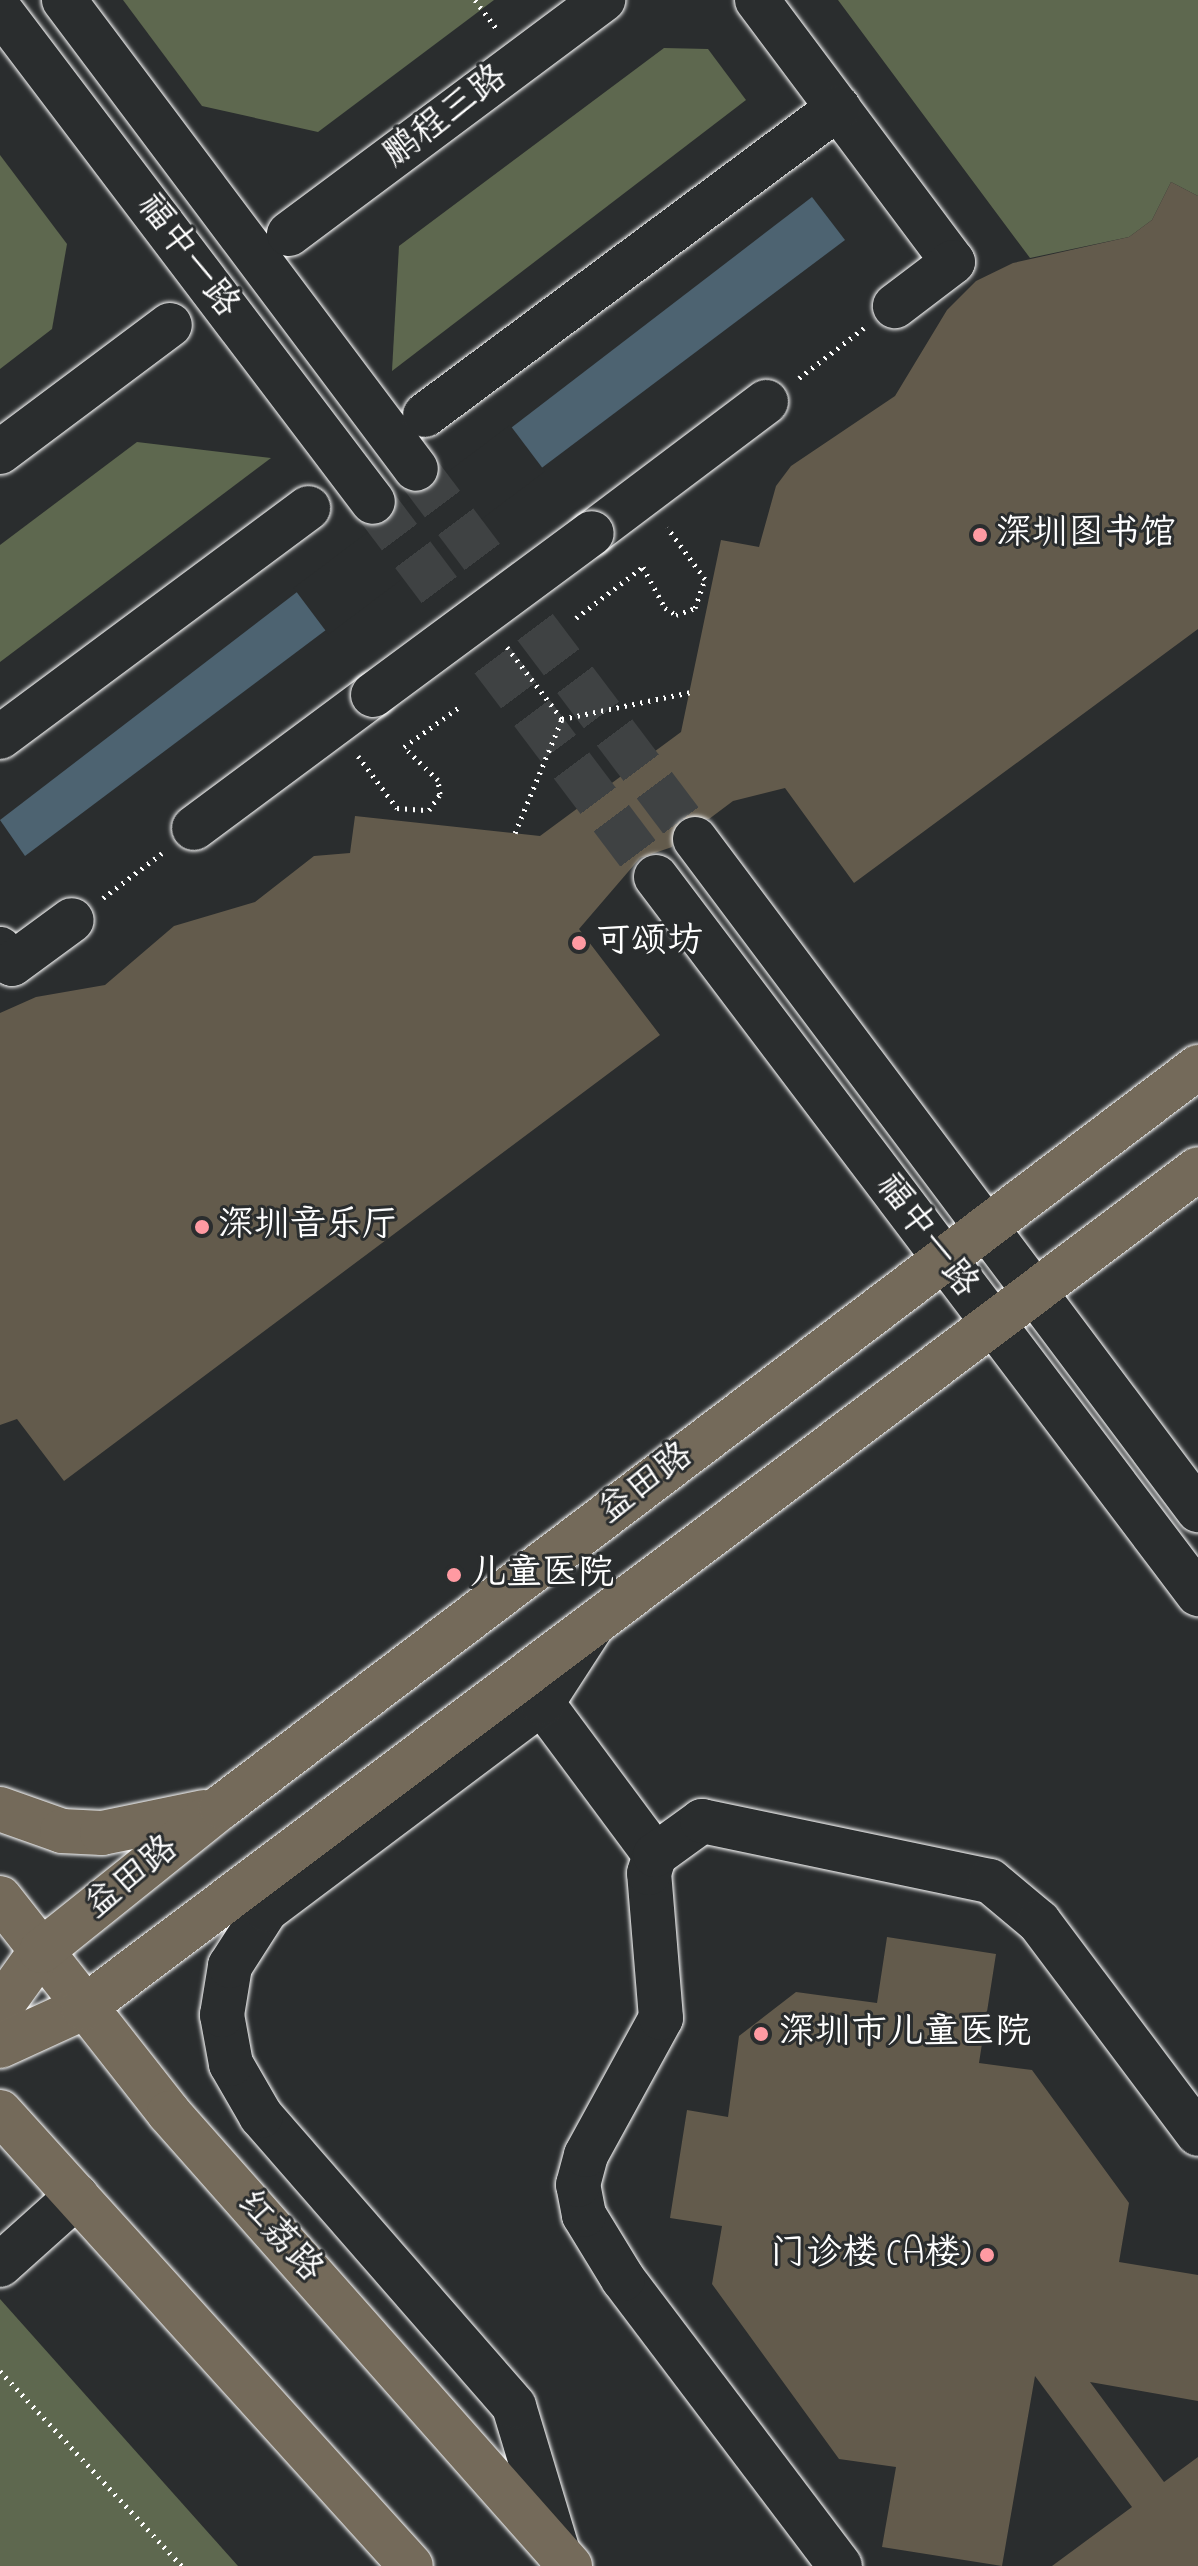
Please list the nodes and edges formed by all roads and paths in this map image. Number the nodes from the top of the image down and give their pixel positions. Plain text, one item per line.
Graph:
1 (64, 0) edge
2 (603, 0) edge
3 (757, 0) edge
4 (0, 10) edge
5 (838, 108) junction
6 (289, 234) dead end
7 (895, 306) joint
8 (170, 325) dead end
9 (766, 402) joint
10 (425, 415) dead end
11 (0, 452) edge
12 (416, 469) tunnel mouth
13 (643, 494) junction
14 (373, 502) tunnel mouth
15 (308, 508) dead end
16 (483, 614) junction
17 (576, 618) dead end
18 (691, 692) dead end
19 (458, 708) dead end
20 (562, 719) junction
21 (334, 724) junction
22 (0, 737) edge
23 (194, 828) joint
24 (515, 833) dead end
25 (695, 839) tunnel mouth
26 (656, 877) tunnel mouth
27 (72, 920) joint
28 (0, 949) edge
29 (1198, 1067) edge
30 (1198, 1169) edge
31 (987, 1226) junction
32 (944, 1259) junction
33 (1035, 1292) junction
34 (992, 1324) junction
35 (1198, 1510) edge
36 (1198, 1594) edge
37 (595, 1623) junction
38 (542, 1703) junction
39 (221, 1807) junction
40 (0, 1809) edge
41 (655, 1855) junction
42 (0, 1898) edge
43 (41, 1951) junction
44 (0, 2008) edge
45 (83, 2008) junction
46 (0, 2046) edge
47 (0, 2112) edge
48 (1198, 2134) edge
49 (77, 2196) junction
50 (0, 2265) edge
51 (0, 2371) edge
52 (564, 2559) edge
53 (182, 2566) edge
54 (411, 2566) edge
55 (840, 2566) edge

1 - 12 street, 福中一路
2 - 6 street, 鹏程三路
3 - 5 street
4 - 14 street, 福中一路
5 - 7 street
5 - 10 street
7 - 9 path
8 - 11 street
9 - 13 street
13 - 16 street, bridge
13 - 17 path
15 - 22 street
16 - 20 path
16 - 21 street, bridge
18 - 20 path, bridge
19 - 21 path
20 - 24 path, bridge
21 - 23 street
23 - 27 path
25 - 31 street, 福中一路
26 - 32 street, 福中一路
27 - 28 street
29 - 31 main road, 益田路
30 - 33 main road, 益田路
31 - 32 main road, 益田路
31 - 33 street, 福中一路
32 - 34 street, 福中一路
32 - 39 main road, 益田路
33 - 34 main road, 益田路
33 - 35 street, 福中一路
34 - 36 street, 福中一路
34 - 37 main road, 益田路
37 - 38 street
37 - 45 main road, 益田路
38 - 41 street
38 - 52 street
39 - 40 main road
39 - 43 main road, 益田路
41 - 48 street
41 - 55 street
42 - 43 main road, 红荔路
43 - 44 main road, 益田路
43 - 45 main road, 红荔路
45 - 46 main road, 益田路
45 - 52 main road, 红荔路
47 - 49 main road
49 - 50 street
49 - 54 main road
51 - 53 path

